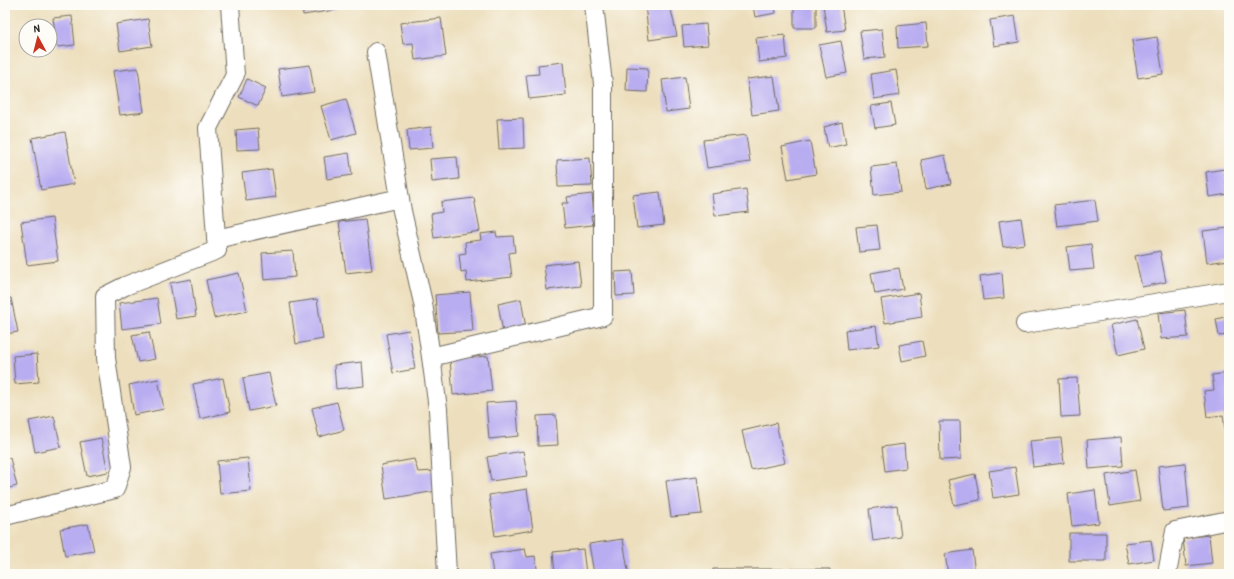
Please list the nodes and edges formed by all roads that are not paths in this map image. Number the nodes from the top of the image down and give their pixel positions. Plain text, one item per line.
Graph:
1 (230, 5) edge
2 (594, 5) edge
3 (376, 52) dead end
4 (400, 198) junction
5 (216, 239) junction
6 (1229, 292) edge
7 (1025, 324) dead end
8 (431, 357) junction
9 (5, 516) edge
10 (1229, 520) edge
11 (448, 574) edge
12 (1167, 574) edge

1 - 5 street
2 - 8 street
3 - 4 street
4 - 5 street
4 - 8 street
5 - 9 street
6 - 7 street
8 - 11 street
10 - 12 street

